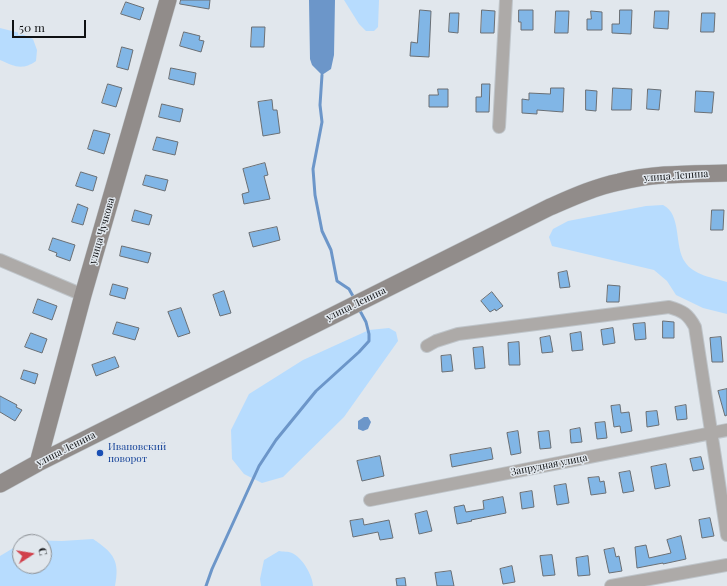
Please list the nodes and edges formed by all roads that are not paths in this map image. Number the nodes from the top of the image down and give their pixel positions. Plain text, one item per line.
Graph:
1 (168, 0) edge
2 (506, 0) edge
3 (499, 127) dead end
4 (727, 173) edge
5 (0, 260) edge
6 (84, 295) junction
7 (427, 346) dead end
8 (727, 430) edge
9 (711, 434) junction
10 (38, 463) junction
11 (0, 484) edge
12 (370, 500) dead end
13 (727, 535) edge
14 (727, 565) edge
15 (611, 586) edge

1 - 6 main road, улица Чучкова
2 - 3 street
4 - 10 main road, улица Ленина
5 - 6 street
6 - 10 main road, улица Чучкова
7 - 9 street
8 - 9 street, Запрудная улица
9 - 12 street, Запрудная улица
9 - 13 street
10 - 11 main road, улица Ленина
14 - 15 street

